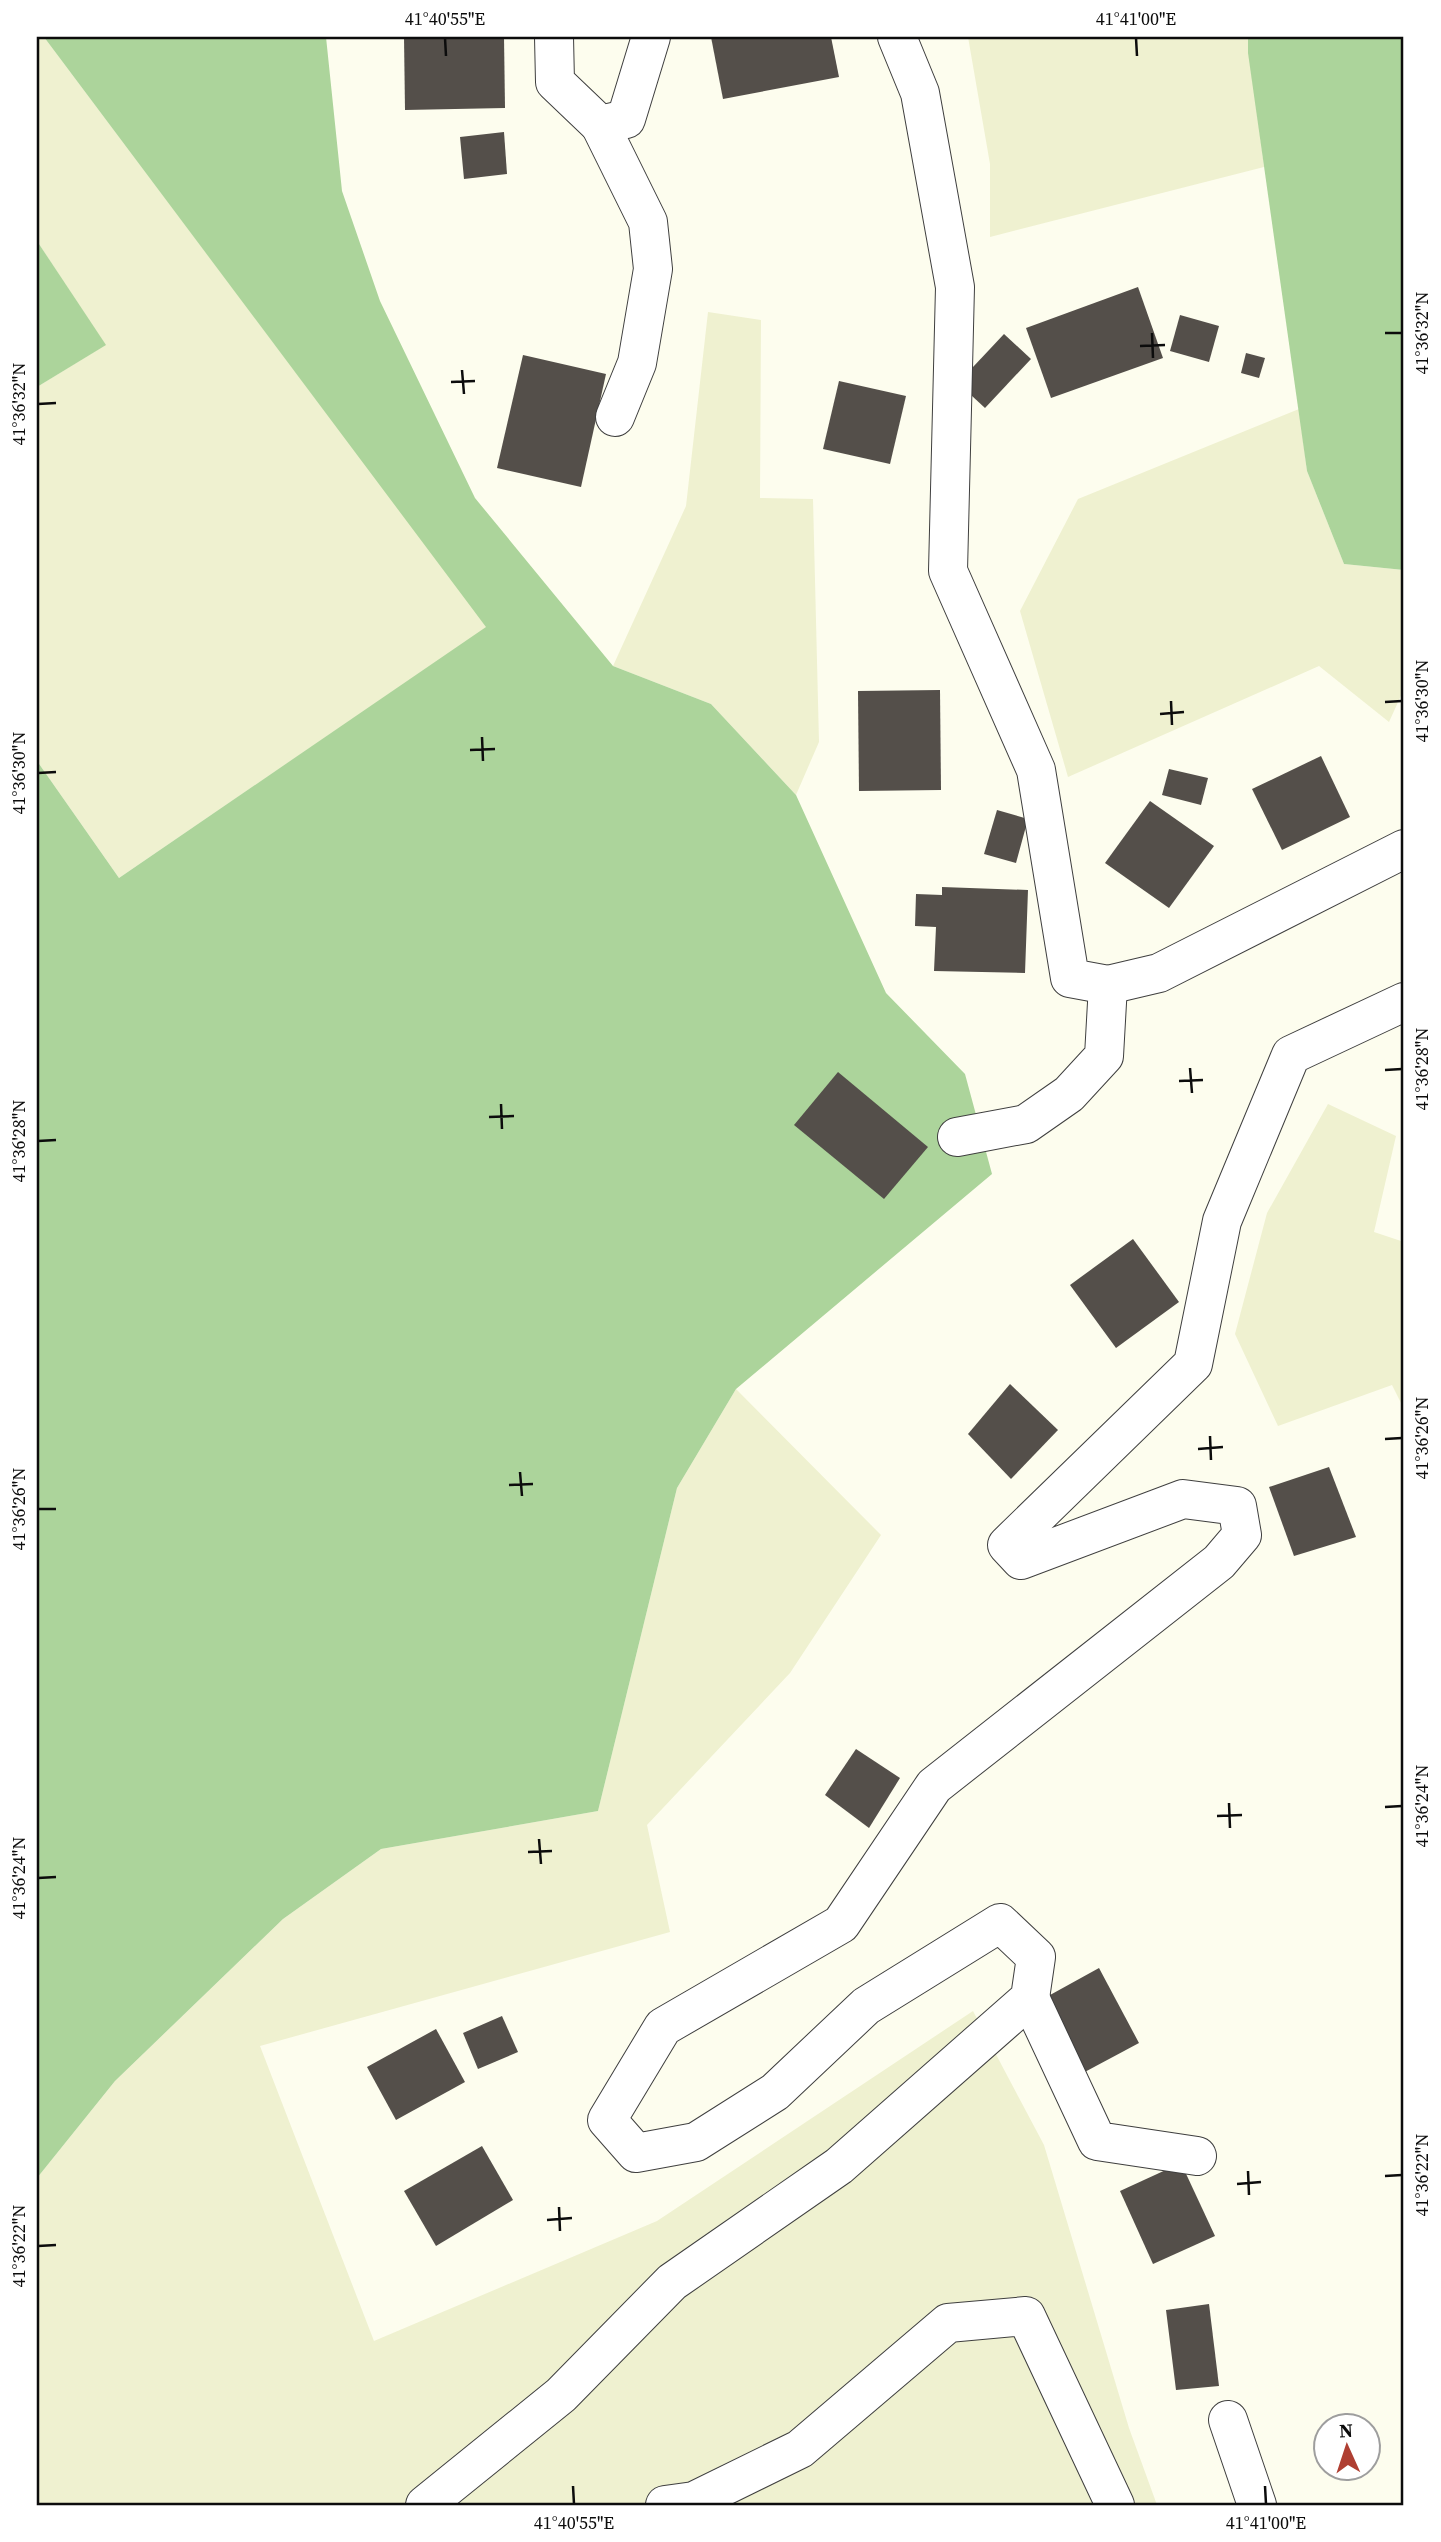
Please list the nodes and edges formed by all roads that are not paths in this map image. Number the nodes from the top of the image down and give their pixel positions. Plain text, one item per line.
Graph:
1 (554, 37) edge
2 (651, 37) edge
3 (897, 37) edge
4 (600, 125) junction
5 (615, 417) dead end
6 (1404, 849) edge
7 (1108, 985) junction
8 (1404, 1002) edge
9 (957, 1137) dead end
10 (1030, 1997) junction
11 (1198, 2156) dead end
12 (1228, 2420) dead end
13 (425, 2505) edge
14 (665, 2505) edge
15 (1115, 2505) edge
16 (1257, 2505) edge

1 - 4 street
2 - 4 street
3 - 7 street
4 - 5 street
6 - 7 street
7 - 9 street
8 - 10 street
10 - 11 street
10 - 13 street
12 - 16 street
14 - 15 street

